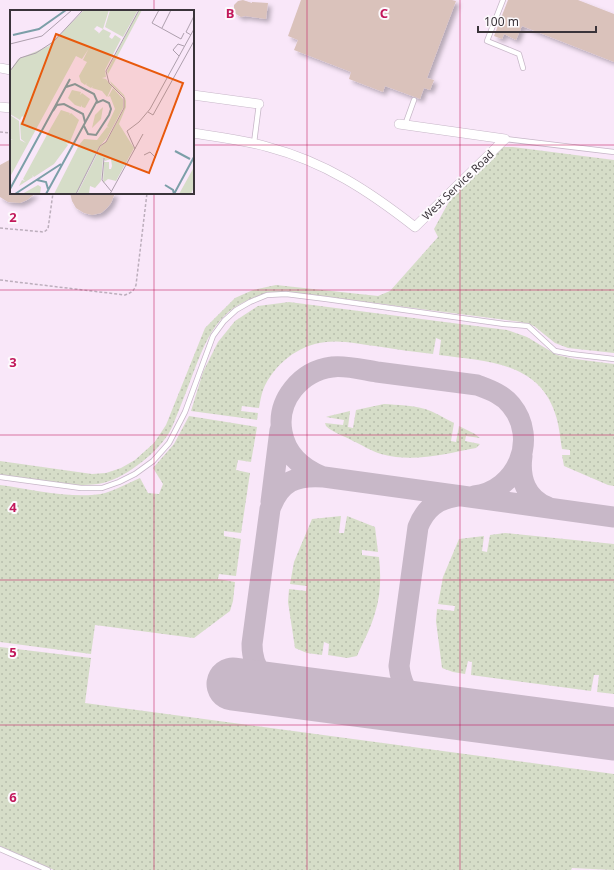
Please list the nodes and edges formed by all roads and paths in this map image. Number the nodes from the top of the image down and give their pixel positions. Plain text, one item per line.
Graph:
1 (503, 0) edge
2 (0, 68) edge
3 (523, 68) dead end
4 (10, 70) edge
5 (194, 95) edge
6 (414, 100) dead end
7 (259, 104) joint
8 (0, 107) edge
9 (10, 108) edge
10 (402, 125) joint
11 (0, 132) edge
12 (10, 133) edge
13 (194, 133) edge
14 (505, 139) junction
15 (254, 143) junction
16 (614, 152) edge
17 (53, 194) edge
18 (147, 194) edge
19 (0, 228) edge
20 (0, 280) edge
21 (614, 359) edge
22 (0, 477) edge
23 (0, 849) edge
24 (48, 870) edge

1 - 3 lane
2 - 4 street
5 - 7 street
6 - 10 lane
7 - 15 lane
8 - 9 street
10 - 14 street
11 - 12 path
13 - 15 street, West Service Road
14 - 15 street, West Service Road
14 - 16 lane
17 - 19 path
18 - 20 path
21 - 22 lane
23 - 24 lane

